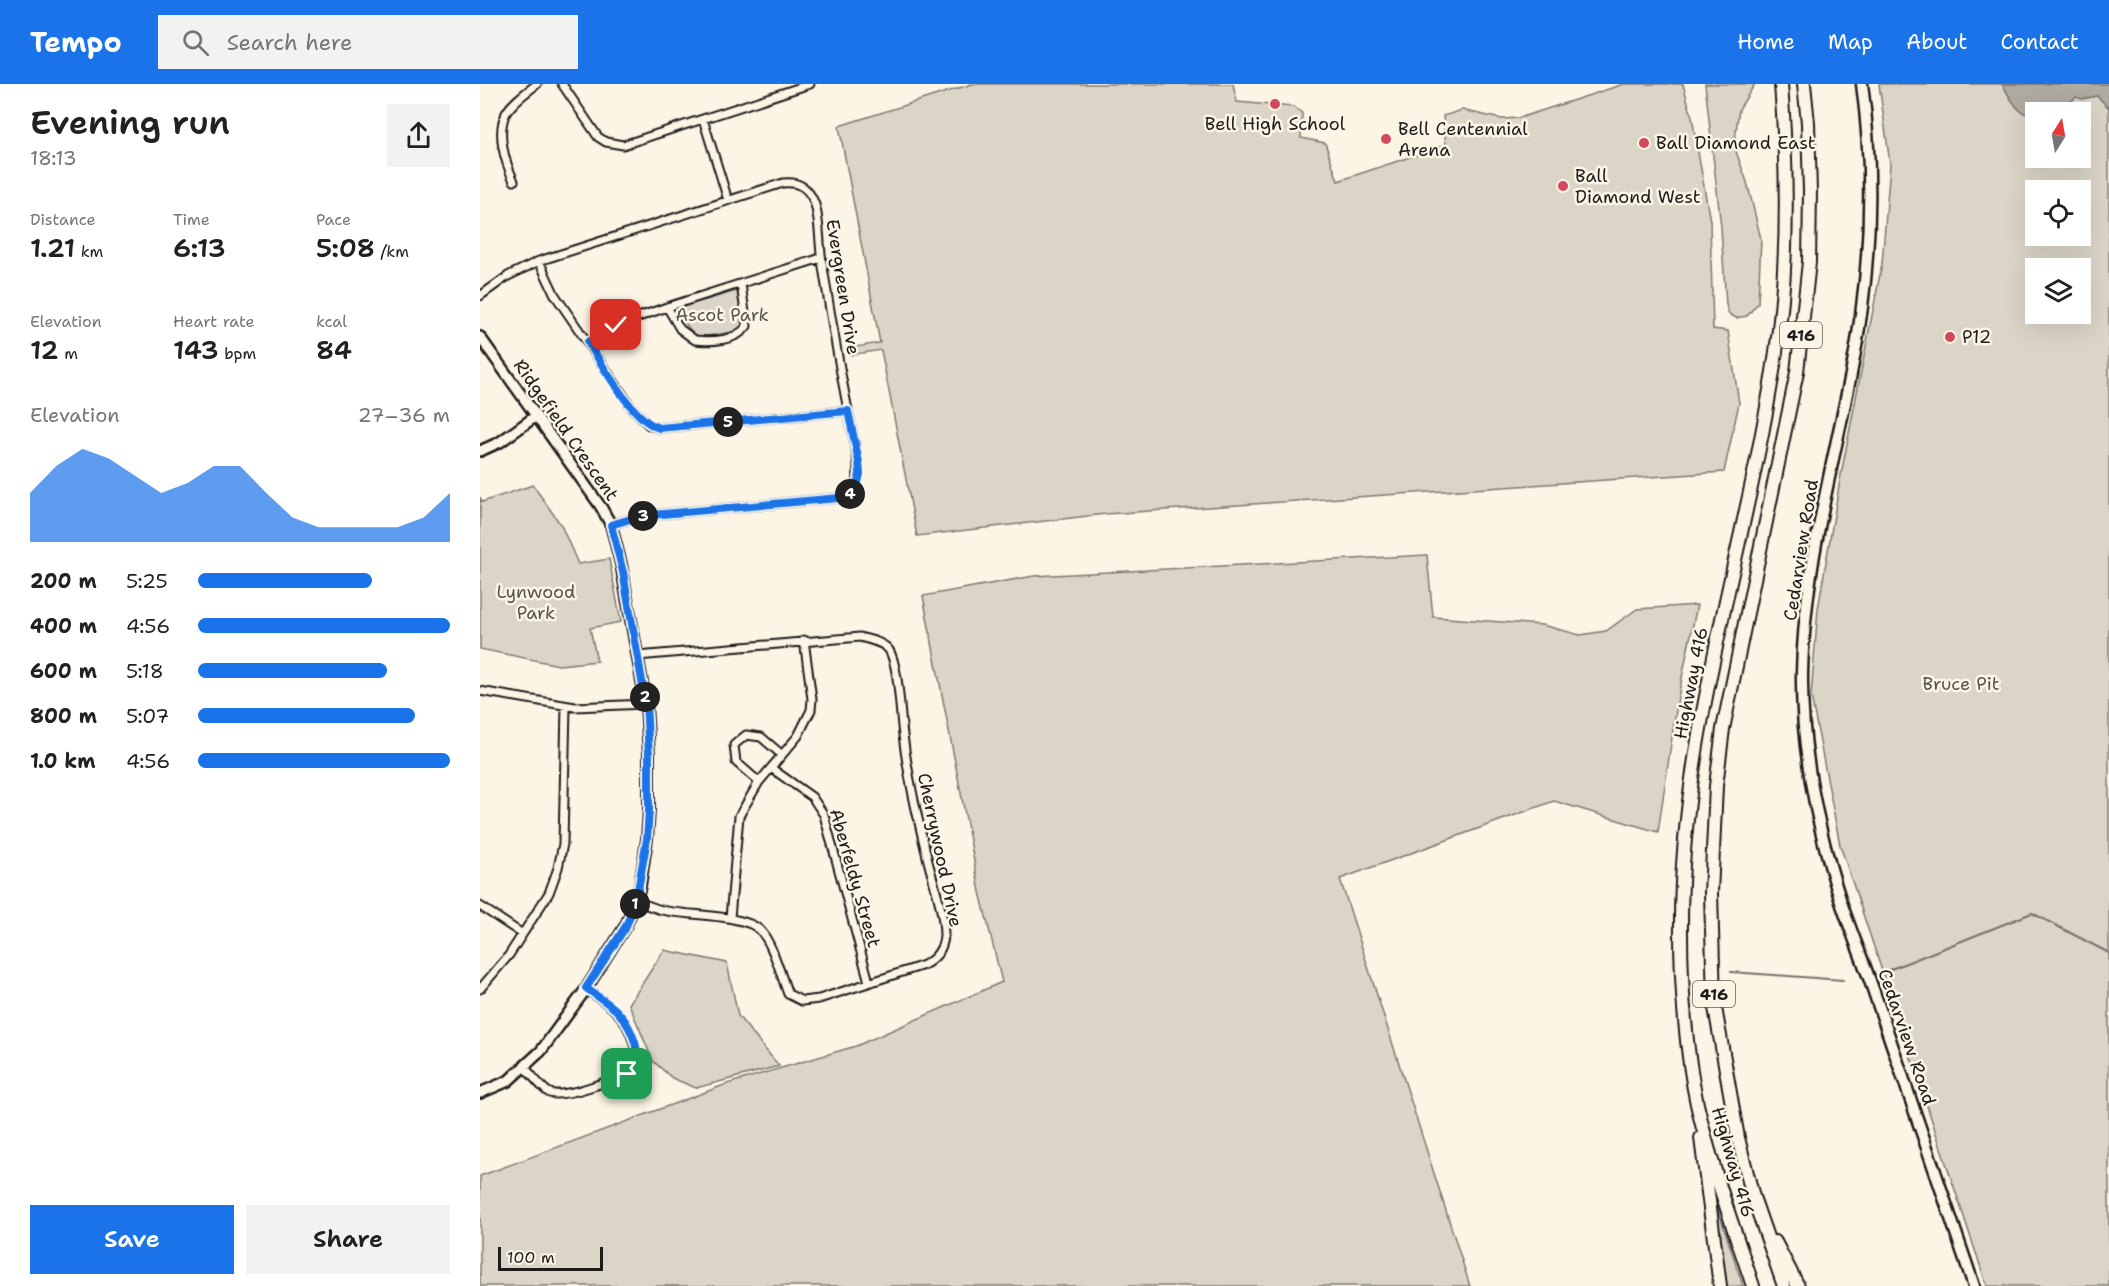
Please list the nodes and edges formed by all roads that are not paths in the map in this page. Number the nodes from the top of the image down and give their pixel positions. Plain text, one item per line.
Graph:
1 (537, 84) edge
2 (562, 84) edge
3 (810, 84) edge
4 (1781, 84) edge
5 (1803, 84) edge
6 (1863, 84) edge
7 (703, 120) junction
8 (513, 181) dead end
9 (728, 200) junction
10 (822, 258) junction
11 (539, 261) junction
12 (741, 284) junction
13 (480, 296) edge
14 (667, 307) junction
15 (480, 337) edge
16 (588, 342) junction
17 (848, 411) junction
18 (536, 416) junction
19 (480, 452) edge
20 (611, 525) junction
21 (804, 640) junction
22 (637, 656) junction
23 (480, 691) edge
24 (646, 704) junction
25 (566, 706) junction
26 (781, 754) junction
27 (771, 768) junction
28 (759, 782) junction
29 (636, 901) junction
30 (480, 906) edge
31 (730, 918) junction
32 (521, 933) junction
33 (869, 982) junction
34 (586, 988) junction
35 (480, 989) edge
36 (525, 1068) junction
37 (480, 1093) edge
38 (1697, 1104) junction
39 (1753, 1197) junction
40 (1720, 1286) edge
41 (1753, 1286) edge
42 (1784, 1286) edge
43 (1798, 1286) edge
44 (1974, 1286) edge

1 - 8 street
2 - 7 street
3 - 7 street
4 - 38 highway, Highway 416 / 416
5 - 39 highway, Highway 416 / 416
6 - 44 main road, Cedarview Road
7 - 9 street
9 - 10 street, Evergreen Drive
9 - 11 street, Evergreen Drive
10 - 12 street
10 - 17 street, Evergreen Drive
11 - 13 street, Evergreen Drive
11 - 16 street
12 - 14 street
12 - 14 street
14 - 16 street
15 - 18 street, Ridgefield Crescent
16 - 17 street
17 - 20 street, Evergreen Drive
18 - 19 street
18 - 20 street, Ridgefield Crescent
20 - 22 street, Ridgefield Crescent
21 - 22 street, Cherrywood Drive
21 - 26 street
21 - 33 street, Cherrywood Drive
22 - 24 street, Ridgefield Crescent
23 - 25 street
24 - 25 street
24 - 29 street, Ridgefield Crescent
25 - 32 street
26 - 27 street
26 - 28 street
27 - 28 street
27 - 33 street, Aberfeldy Street
28 - 31 street
29 - 31 street, Cherrywood Drive
29 - 34 street, Ridgefield Crescent
30 - 32 street
31 - 33 street, Cherrywood Drive
32 - 35 street
34 - 36 street, Ridgefield Crescent
34 - 36 street
36 - 37 street, Ridgefield Crescent
38 - 40 highway
38 - 41 highway, Highway 416 / 416
39 - 42 highway, Highway 416 / 416
39 - 43 highway

